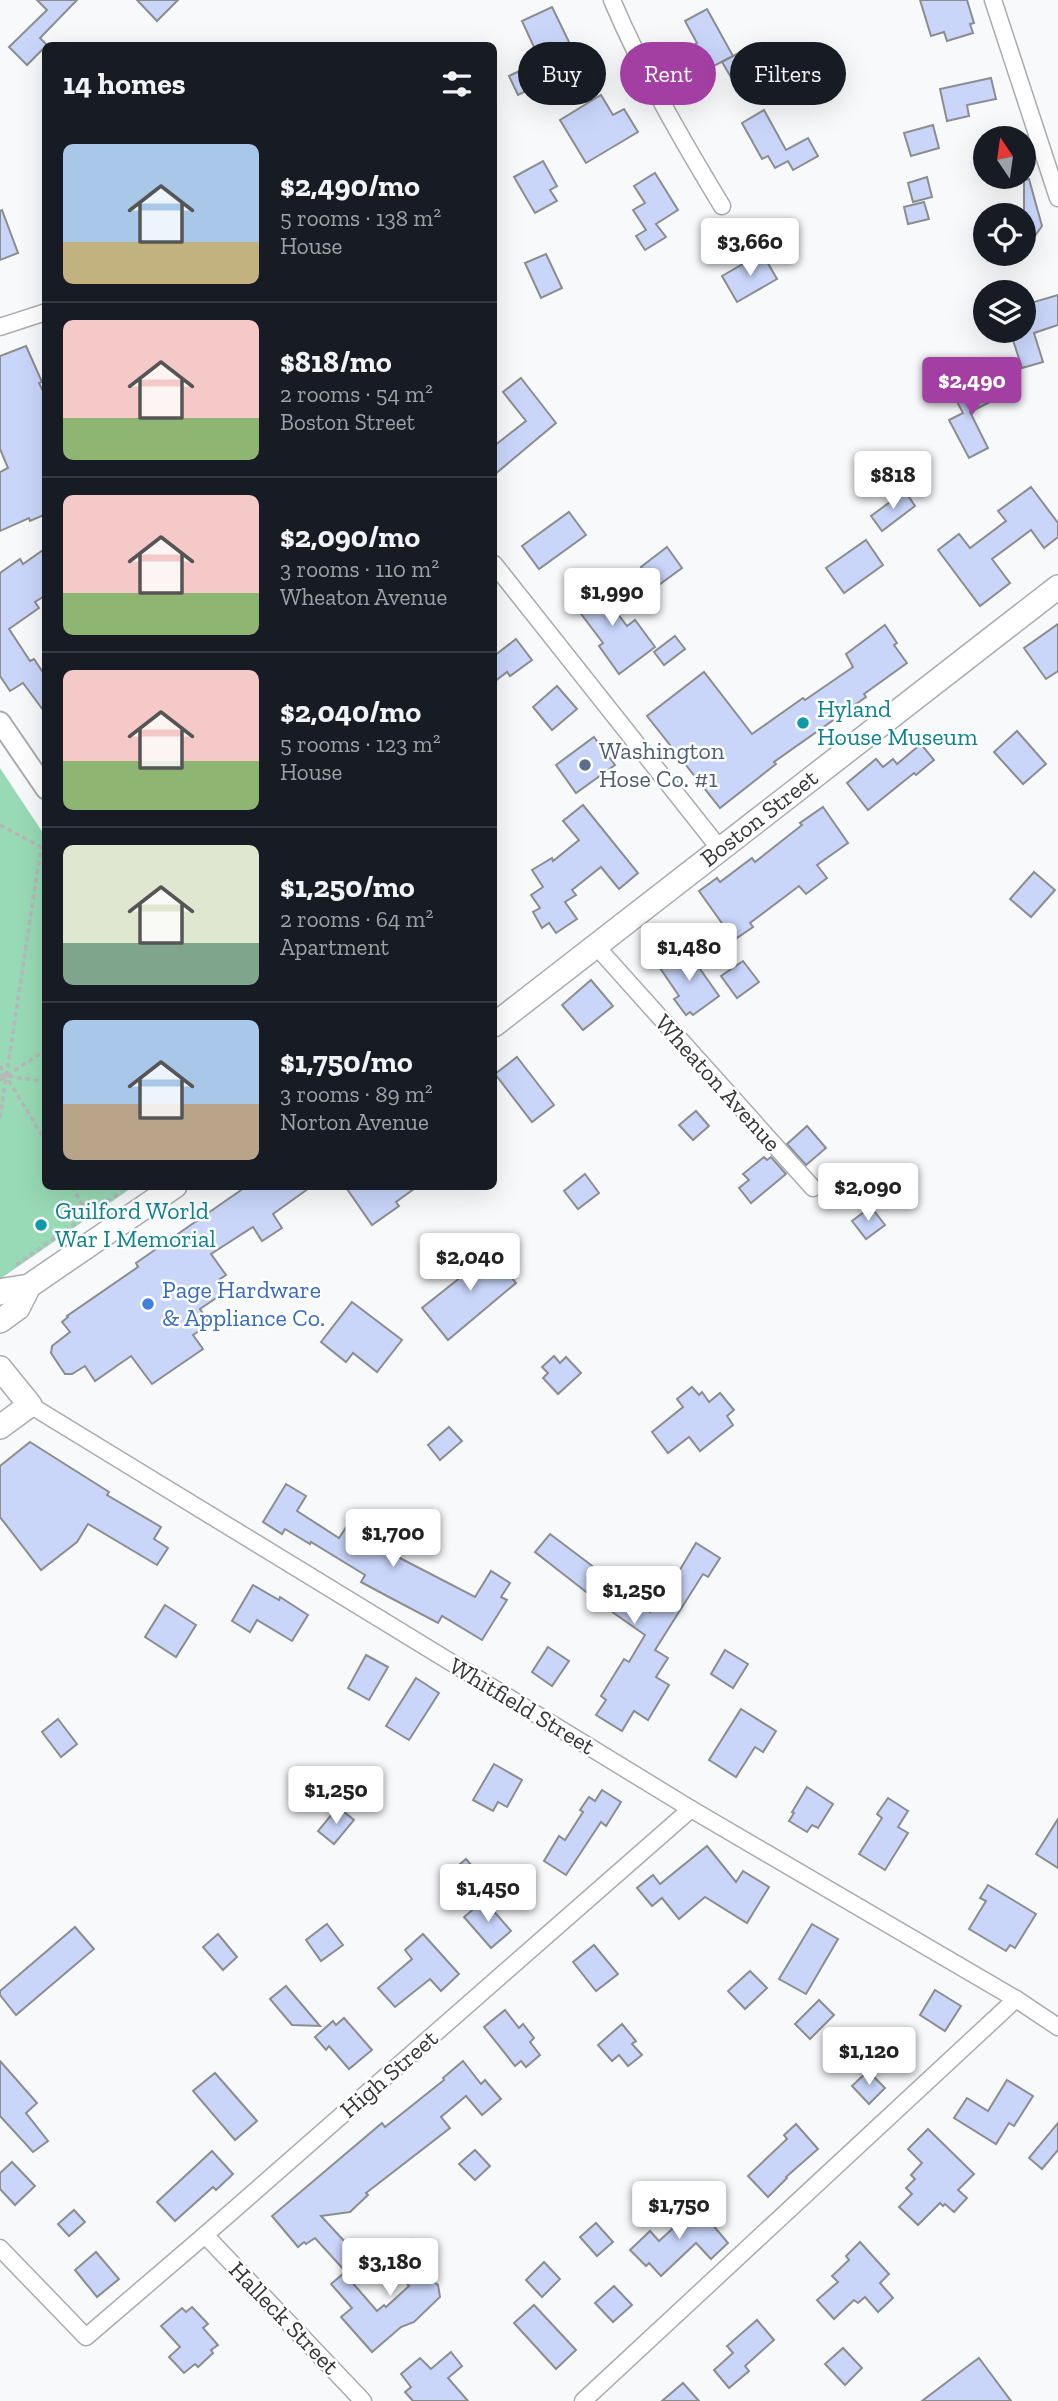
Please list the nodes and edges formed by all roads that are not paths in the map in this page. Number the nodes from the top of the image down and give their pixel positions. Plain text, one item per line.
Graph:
1 (612, 0) edge
2 (993, 0) edge
3 (1058, 198) edge
4 (722, 206) dead end
5 (42, 313) edge
6 (0, 327) edge
7 (497, 568) edge
8 (1058, 587) edge
9 (0, 722) edge
10 (42, 783) edge
11 (720, 849) junction
12 (596, 946) junction
13 (497, 1023) edge
14 (813, 1188) dead end
15 (169, 1190) edge
16 (29, 1286) junction
17 (0, 1293) edge
18 (0, 1321) edge
19 (0, 1368) edge
20 (30, 1405) junction
21 (0, 1427) edge
22 (691, 1809) junction
23 (1016, 1998) junction
24 (1058, 2027) edge
25 (205, 2235) junction
26 (0, 2248) edge
27 (363, 2401) edge
28 (583, 2401) edge

1 - 4 street
2 - 3 street
5 - 6 street
7 - 11 street
8 - 11 main road, Boston Street
9 - 10 street
11 - 12 main road, Boston Street
12 - 13 main road, Boston Street
12 - 14 street, Wheaton Avenue
15 - 16 main road
16 - 17 main road
16 - 18 main road
19 - 20 main road, Whitfield Street
20 - 21 main road
20 - 22 street, Whitfield Street
22 - 23 street, Whitfield Street
22 - 25 street, High Street
23 - 24 street, Whitfield Street
23 - 28 street
25 - 26 street, High Street
25 - 27 street, Halleck Street

